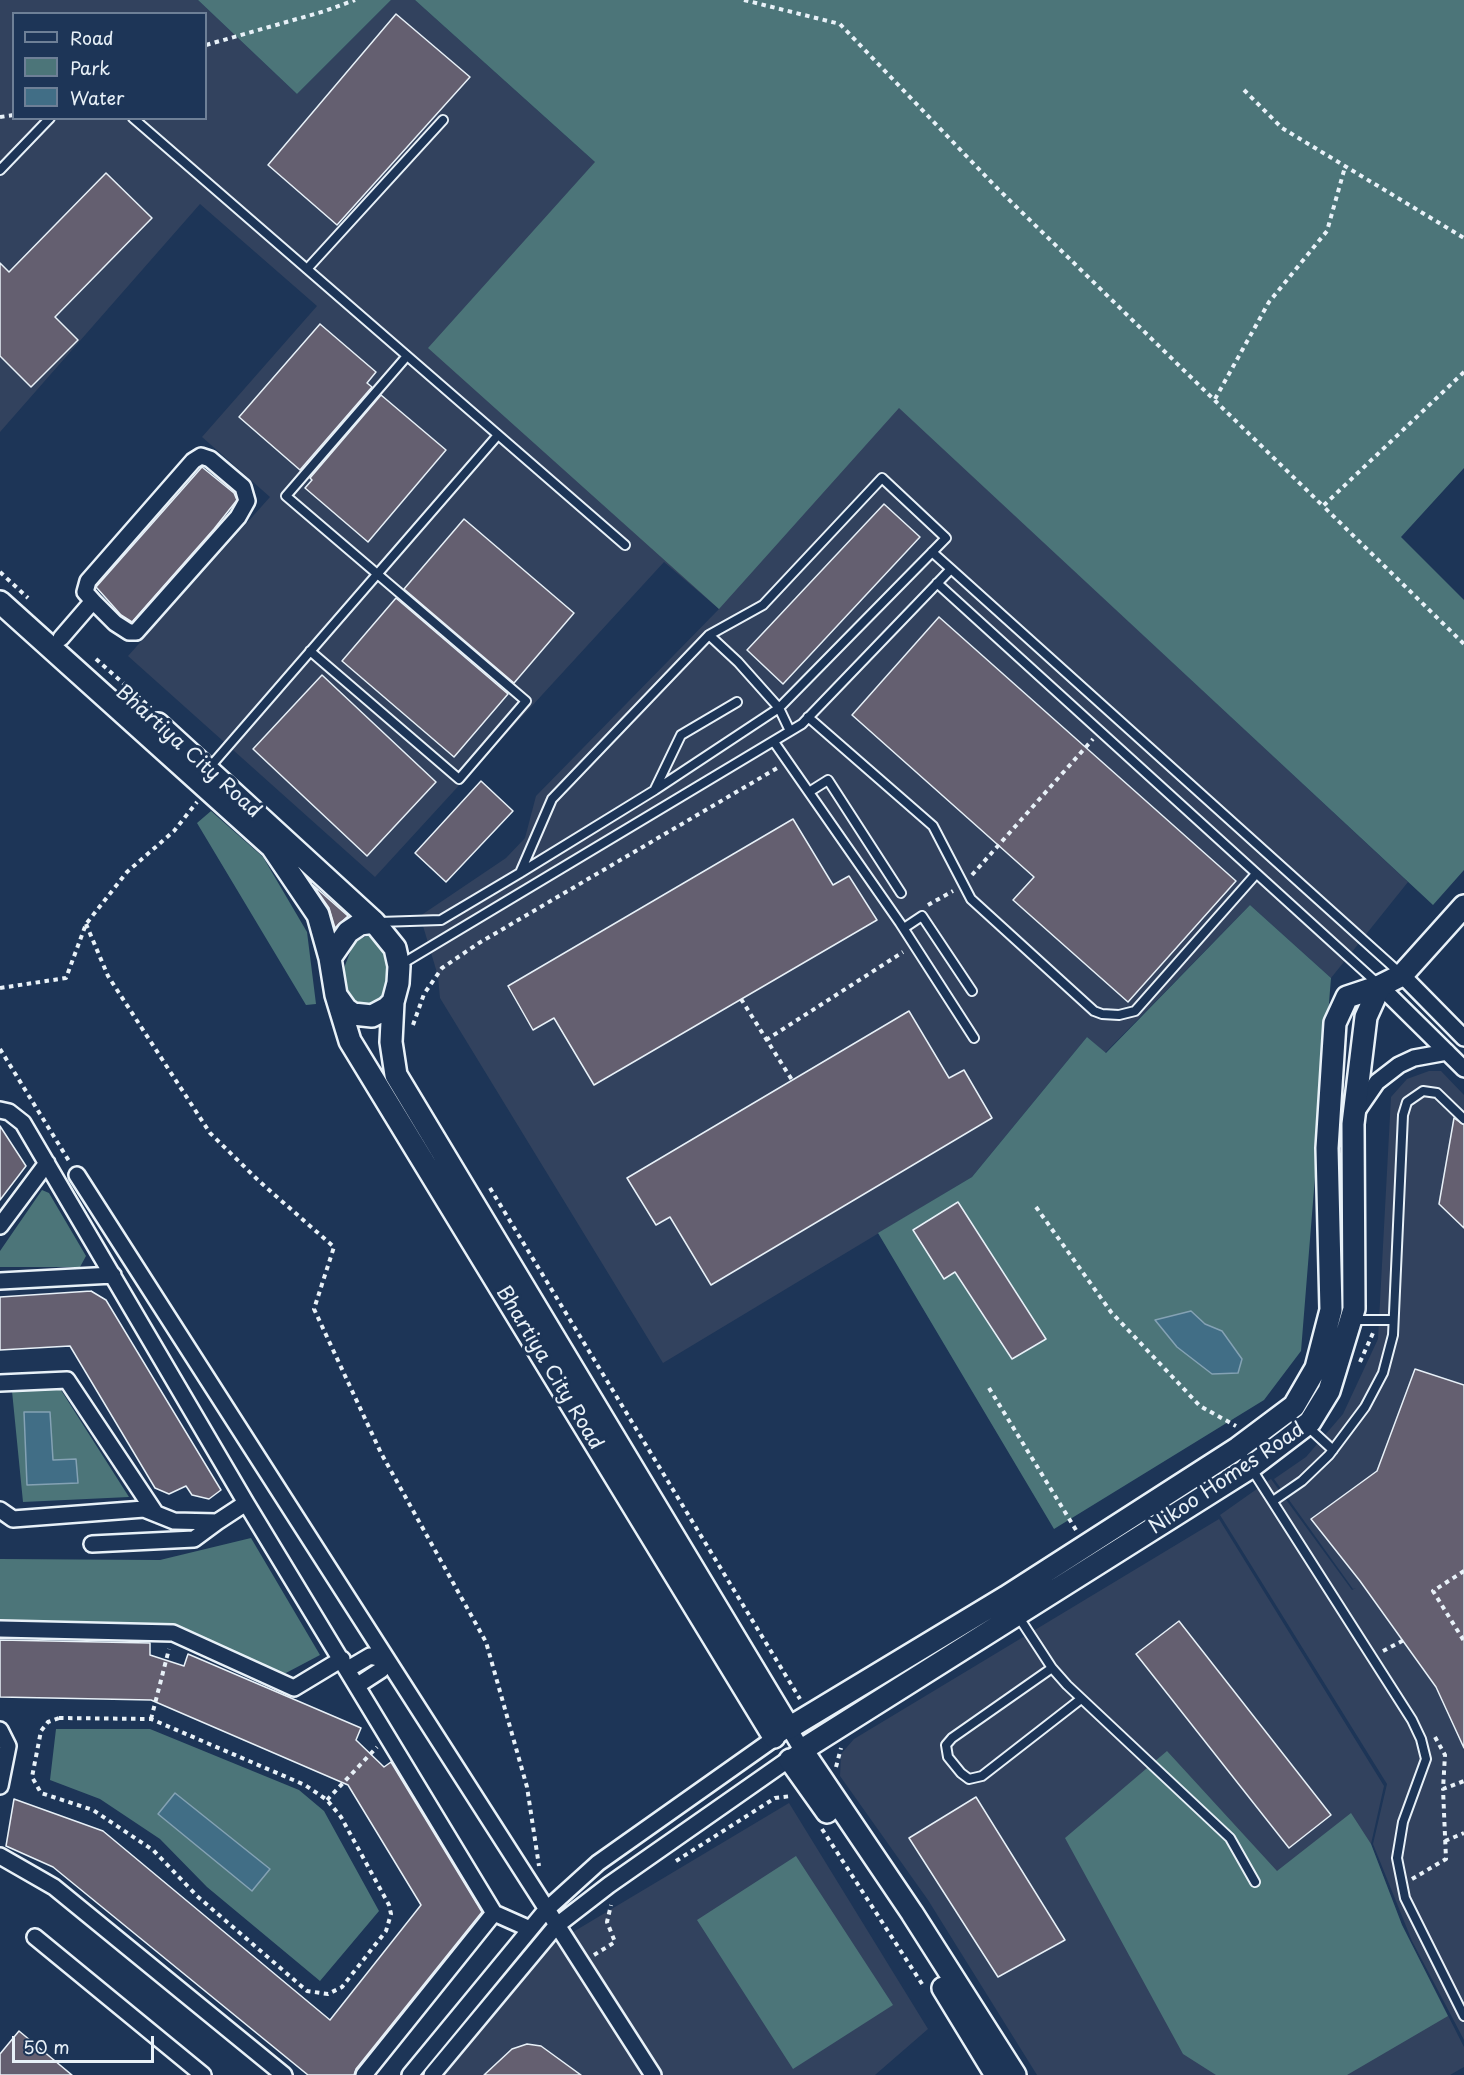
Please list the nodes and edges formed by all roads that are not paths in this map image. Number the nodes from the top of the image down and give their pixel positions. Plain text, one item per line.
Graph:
1 (48, 120) edge
2 (135, 120) edge
3 (442, 120) dead end
4 (0, 170) edge
5 (307, 269) junction
6 (407, 356) junction
7 (498, 435) junction
8 (624, 545) dead end
9 (932, 552) junction
10 (951, 569) junction
11 (376, 573) junction
12 (937, 583) junction
13 (0, 585) edge
14 (93, 601) junction
15 (5, 609) edge
16 (710, 635) junction
17 (61, 638) junction
18 (310, 651) junction
19 (737, 702) dead end
20 (779, 708) junction
21 (808, 717) junction
22 (790, 731) junction
23 (774, 742) junction
24 (209, 768) junction
25 (655, 790) junction
26 (809, 792) junction
27 (520, 873) junction
28 (1256, 874) junction
29 (901, 892) dead end
30 (1464, 906) edge
31 (374, 922) junction
32 (903, 928) junction
33 (330, 958) junction
34 (399, 966) junction
35 (1402, 975) junction
36 (1380, 986) junction
37 (972, 991) dead end
38 (336, 994) junction
39 (393, 1002) junction
40 (974, 1038) dead end
41 (1464, 1038) edge
42 (1447, 1052) junction
43 (1464, 1069) edge
44 (0, 1110) edge
45 (1354, 1118) junction
46 (1464, 1119) edge
47 (47, 1163) junction
48 (77, 1175) road end
49 (0, 1226) edge
50 (113, 1275) junction
51 (0, 1281) edge
52 (1351, 1320) junction
53 (1393, 1320) junction
54 (0, 1383) edge
55 (1306, 1425) junction
56 (1240, 1439) junction
57 (1333, 1450) junction
58 (1251, 1467) junction
59 (1273, 1501) junction
60 (246, 1503) junction
61 (0, 1510) edge
62 (157, 1514) junction
63 (217, 1522) junction
64 (92, 1544) dead end
65 (1006, 1597) junction
66 (1018, 1616) junction
67 (0, 1629) edge
68 (386, 1660) junction
69 (345, 1664) junction
70 (1052, 1668) junction
71 (358, 1686) junction
72 (1081, 1699) junction
73 (0, 1730) edge
74 (782, 1732) junction
75 (796, 1755) junction
76 (0, 1786) edge
77 (0, 1856) edge
78 (1256, 1882) dead end
79 (546, 1910) junction
80 (494, 1913) junction
81 (556, 1926) junction
82 (530, 1929) junction
83 (35, 1937) dead end
84 (1464, 2016) edge
85 (203, 2075) edge
86 (284, 2075) edge
87 (364, 2075) edge
88 (410, 2075) edge
89 (432, 2075) edge
90 (653, 2075) edge
91 (996, 2075) edge
92 (1015, 2075) edge

1 - 4 lane
2 - 5 lane
3 - 5 lane
5 - 6 lane
6 - 7 lane
6 - 11 lane
7 - 8 lane
7 - 11 lane
9 - 10 lane
9 - 16 lane
9 - 20 lane
10 - 12 lane
10 - 35 lane
11 - 18 lane
11 - 18 lane
12 - 21 lane
12 - 28 lane
13 - 17 street, Bhartiya City Road
14 - 14 street
14 - 17 street
15 - 33 street, Bhartiya City Road
16 - 20 lane
16 - 27 lane
17 - 24 street, Bhartiya City Road
18 - 24 lane
19 - 25 lane
20 - 22 lane
20 - 25 lane
21 - 22 lane
21 - 28 lane
22 - 23 lane
23 - 26 lane
23 - 34 lane
24 - 31 street, Bhartiya City Road
25 - 27 lane
26 - 29 lane
26 - 32 lane
27 - 31 lane
28 - 36 lane
30 - 35 street
31 - 33 street
31 - 34 street, Bhartiya City Road
32 - 37 lane
32 - 40 lane
33 - 38 street, Bhartiya City Road
34 - 39 street, Bhartiya City Road
35 - 36 street
35 - 41 street
36 - 42 street
36 - 45 street, Nikoo Homes Road
36 - 56 street, Nikoo Homes Road
38 - 39 street
38 - 74 street, Bhartiya City Road
39 - 74 street, Bhartiya City Road
42 - 43 street
42 - 45 street
44 - 47 street
45 - 52 street, Nikoo Homes Road
46 - 53 lane
47 - 49 street
47 - 50 street
48 - 68 street
50 - 51 street
50 - 60 street
52 - 53 lane
52 - 55 street, Nikoo Homes Road
53 - 57 lane
54 - 62 street
55 - 57 lane
55 - 58 street, Nikoo Homes Road
56 - 58 lane
56 - 65 street, Nikoo Homes Road
57 - 59 lane
58 - 59 lane
58 - 66 street, Nikoo Homes Road
59 - 84 lane
60 - 63 street
60 - 69 street
61 - 62 street
62 - 63 street
63 - 64 street
65 - 66 lane
65 - 74 street, Nikoo Homes Road
66 - 70 lane
66 - 75 street, Nikoo Homes Road
67 - 69 street
68 - 69 street
68 - 71 street
68 - 79 street
69 - 71 street
70 - 72 lane
70 - 72 lane
71 - 80 street
72 - 78 lane
73 - 76 street
74 - 75 street
74 - 79 street
75 - 81 street
75 - 91 street
75 - 92 street
77 - 86 street
79 - 81 street
79 - 82 street
80 - 82 street
80 - 87 street
81 - 89 street
81 - 90 street
82 - 88 street
83 - 85 street

